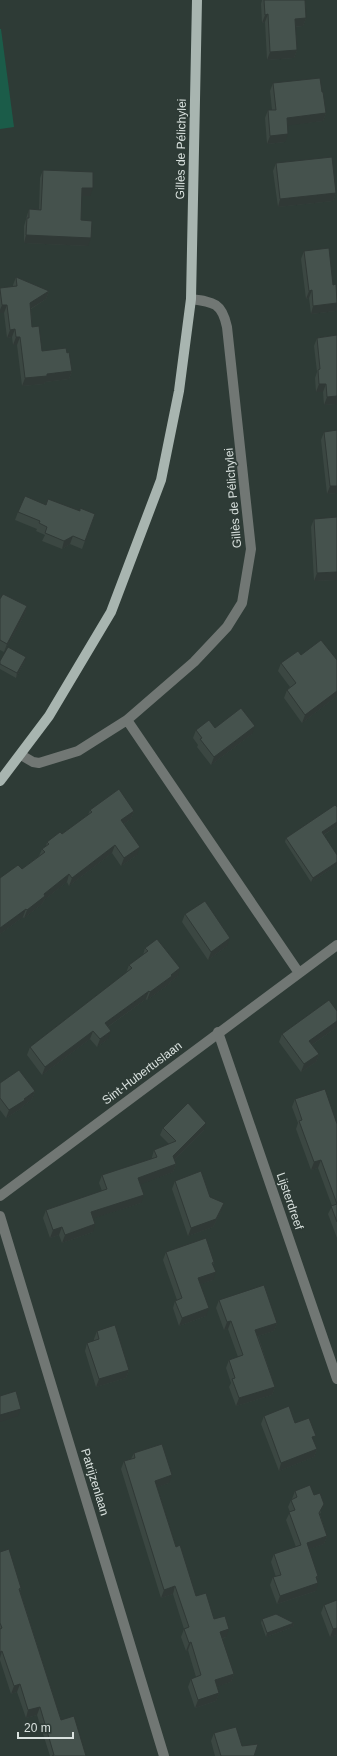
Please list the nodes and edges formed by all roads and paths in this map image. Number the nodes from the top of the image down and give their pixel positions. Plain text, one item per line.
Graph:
1 (197, 0) edge
2 (191, 298) junction
3 (127, 720) junction
4 (20, 755) junction
5 (0, 781) edge
6 (337, 945) edge
7 (300, 973) junction
8 (218, 1032) junction
9 (0, 1196) edge
10 (0, 1216) edge
11 (337, 1379) edge
12 (164, 1756) edge

1 - 2 main road, Gillès de Pélichylei
2 - 3 street, Gillès de Pélichylei
2 - 4 main road, Gillès de Pélichylei
3 - 4 street, Gillès de Pélichylei
3 - 7 street
4 - 5 main road, Gillès de Pélichylei
6 - 7 street, Sint-Hubertuslaan
7 - 8 street, Sint-Hubertuslaan
8 - 9 street, Sint-Hubertuslaan
8 - 11 street, Lijsterdreef
10 - 12 street, Patrijzenlaan

